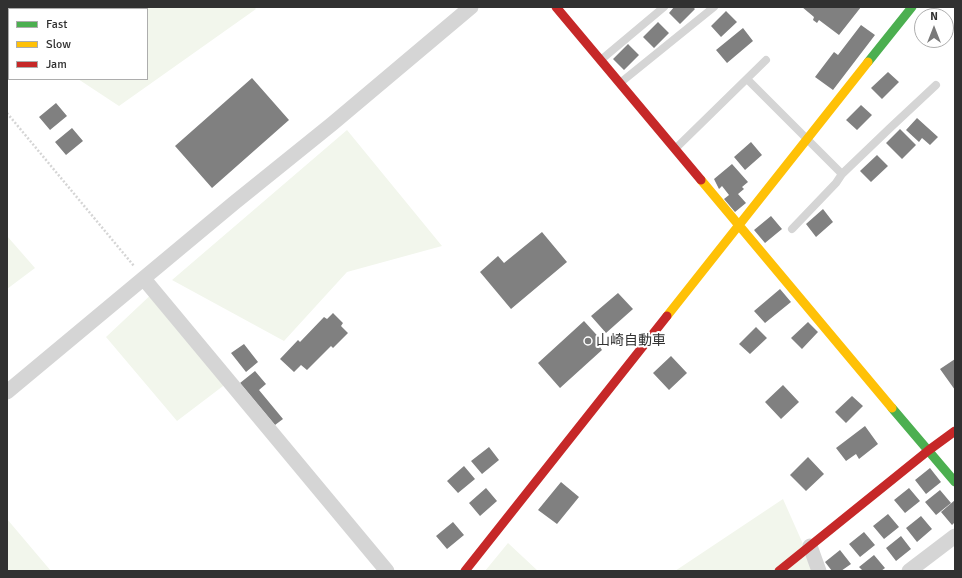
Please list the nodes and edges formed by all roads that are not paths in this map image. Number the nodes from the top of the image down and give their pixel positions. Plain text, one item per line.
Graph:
1 (471, 7) edge
2 (556, 7) edge
3 (664, 7) edge
4 (714, 7) edge
5 (912, 7) edge
6 (601, 60) junction
7 (766, 60) dead end
8 (747, 79) junction
9 (620, 83) junction
10 (936, 85) dead end
11 (807, 140) junction
12 (675, 149) junction
13 (842, 174) junction
14 (739, 225) junction
15 (792, 229) dead end
16 (144, 278) junction
17 (7, 392) edge
18 (955, 431) edge
19 (929, 450) junction
20 (955, 482) edge
21 (955, 536) edge
22 (810, 546) junction
23 (387, 571) edge
24 (465, 571) edge
25 (779, 571) edge
26 (819, 571) edge
27 (909, 571) edge

1 - 16 street
2 - 6 street
3 - 6 lane
4 - 9 lane
5 - 11 street
6 - 9 street
7 - 8 lane
8 - 11 lane
8 - 12 lane
9 - 12 street
10 - 13 lane
11 - 13 lane
11 - 14 street
12 - 14 street
13 - 15 lane
14 - 19 street
14 - 24 street
16 - 17 street
16 - 23 street
18 - 19 street
19 - 20 street
19 - 22 street
21 - 27 street
22 - 25 street
22 - 26 street

